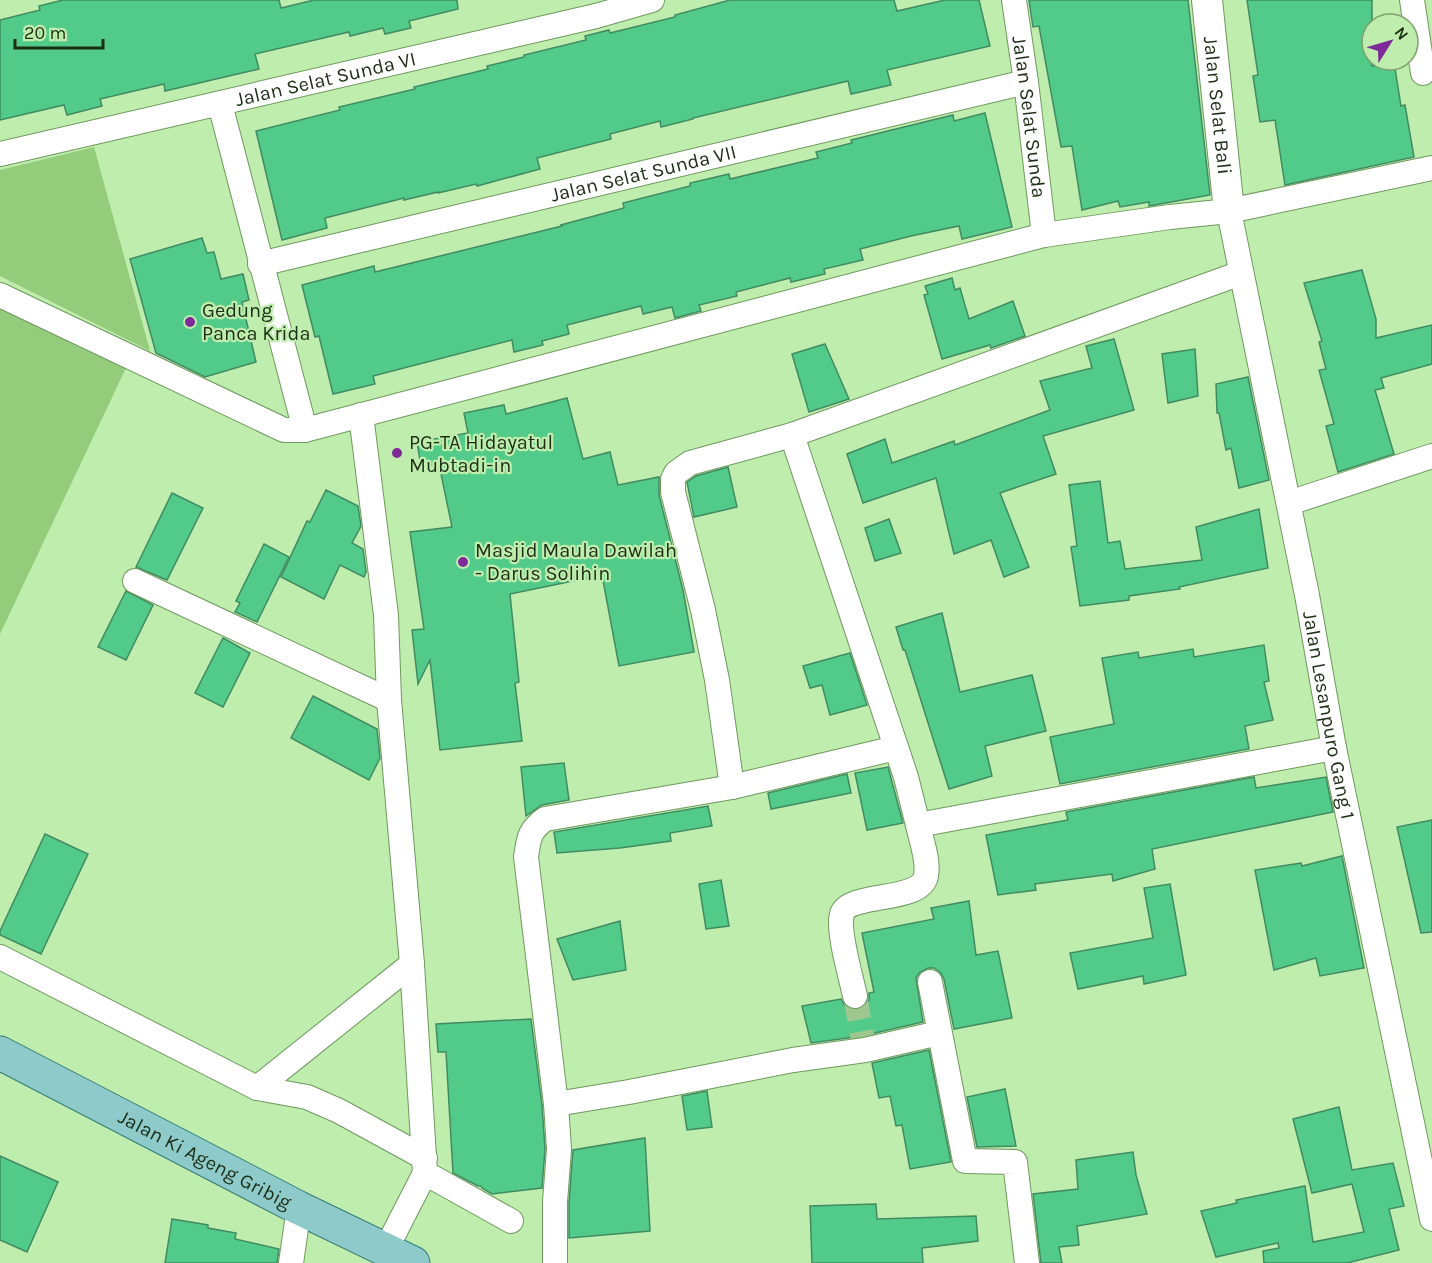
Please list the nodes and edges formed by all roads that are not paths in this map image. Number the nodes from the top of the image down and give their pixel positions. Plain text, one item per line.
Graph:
1 (652, 0) edge
2 (1014, 0) edge
3 (1207, 0) edge
4 (1412, 0) edge
5 (1424, 25) edge
6 (1423, 74) dead end
7 (1026, 81) junction
8 (220, 104) junction
9 (0, 154) edge
10 (1432, 168) edge
11 (1228, 211) junction
12 (1044, 235) junction
13 (260, 264) junction
14 (1241, 273) junction
15 (0, 295) edge
16 (361, 415) junction
17 (305, 430) junction
18 (792, 435) junction
19 (1432, 456) edge
20 (1289, 503) junction
21 (135, 581) dead end
22 (389, 700) junction
23 (896, 748) junction
24 (1334, 748) junction
25 (732, 787) junction
26 (918, 825) junction
27 (0, 957) edge
28 (412, 964) junction
29 (930, 982) dead end
30 (855, 996) tunnel mouth
31 (939, 1033) junction
32 (0, 1053) edge
33 (257, 1088) junction
34 (556, 1104) junction
35 (1421, 1104) edge
36 (425, 1166) junction
37 (299, 1208) junction
38 (1432, 1219) edge
39 (512, 1221) dead end
40 (399, 1256) edge
41 (291, 1263) edge
42 (555, 1263) edge
43 (1027, 1263) edge

1 - 8 street, Jalan Selat Sunda VI
2 - 7 street, Jalan Selat Sunda
3 - 11 street, Jalan Selat Bali
4 - 5 street
5 - 6 street
7 - 12 street, Jalan Selat Sunda
7 - 13 street, Jalan Selat Sunda VII
8 - 9 street, Jalan Selat Sunda VI
8 - 13 street
10 - 11 street
11 - 12 street
11 - 14 street, Jalan Lesanpuro Gang 1
12 - 16 street
13 - 17 street
14 - 18 street
14 - 20 street, Jalan Lesanpuro Gang 1
15 - 17 street
16 - 17 street
16 - 22 street
18 - 23 street
18 - 25 street
19 - 20 street
20 - 24 street, Jalan Lesanpuro Gang 1
21 - 22 street
22 - 28 street
23 - 25 street
23 - 26 street
24 - 26 street
24 - 35 street, Jalan Lesanpuro Gang 1
25 - 34 street
26 - 30 street
27 - 33 street
28 - 33 street
28 - 36 street
29 - 31 street
31 - 34 street
31 - 43 street
32 - 37 main road, Jalan Ki Ageng Gribig
33 - 36 street
34 - 42 street
35 - 38 street, Jalan Lesanpuro Gang 1
36 - 39 street
36 - 40 street
37 - 40 main road, Jalan Ki Ageng Gribig
37 - 41 street

